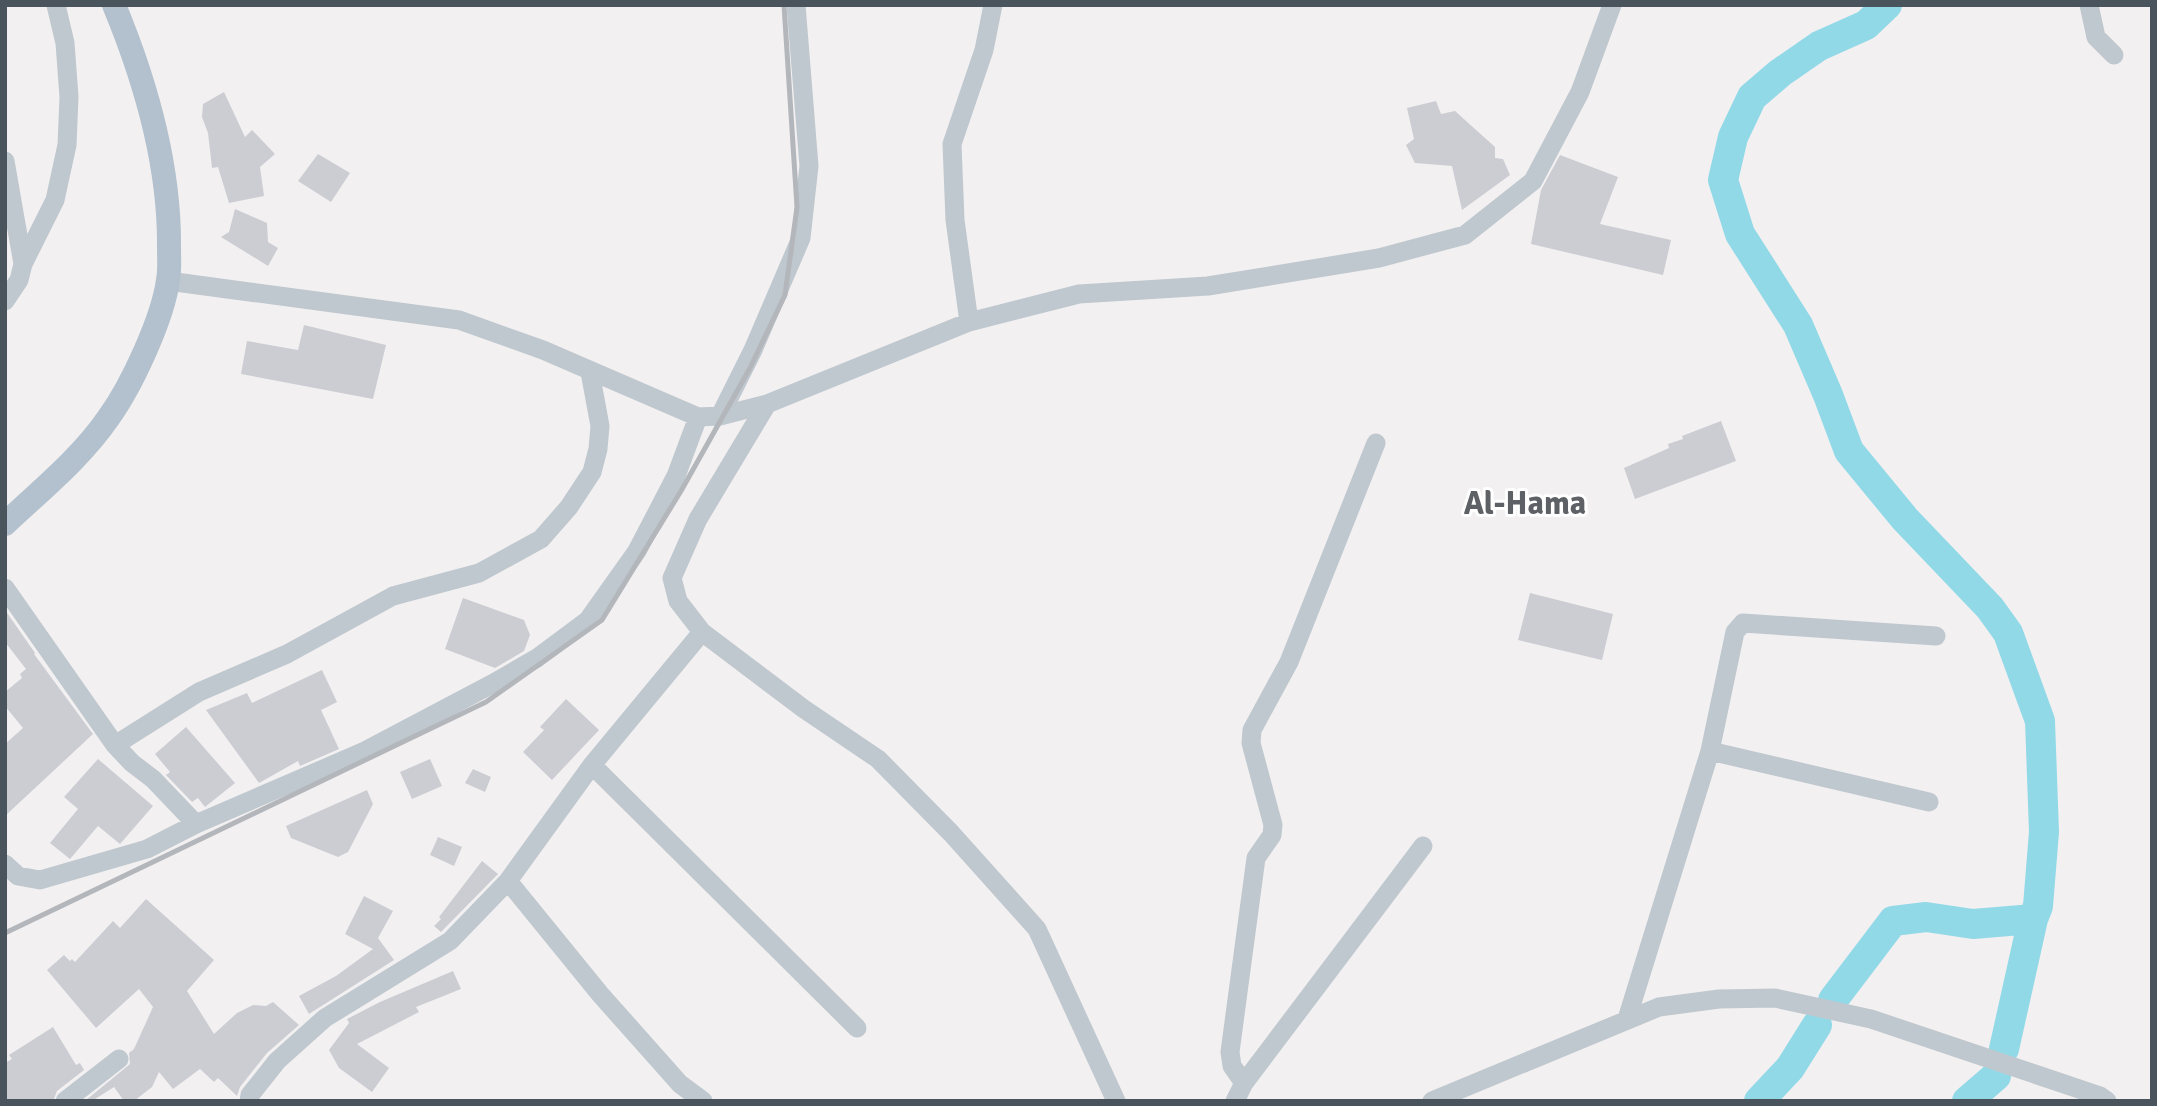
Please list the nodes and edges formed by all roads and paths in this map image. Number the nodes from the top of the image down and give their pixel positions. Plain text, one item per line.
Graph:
1 (56, 5) edge
2 (114, 5) edge
3 (796, 5) edge
4 (993, 5) edge
5 (1612, 5) edge
6 (2089, 5) edge
7 (2115, 55) dead end
8 (5, 161) edge
9 (23, 264) junction
10 (168, 281) junction
11 (5, 300) edge
12 (969, 322) junction
13 (590, 372) junction
14 (767, 404) junction
15 (720, 416) junction
16 (698, 417) junction
17 (1376, 443) dead end
18 (5, 524) edge
19 (5, 588) edge
20 (702, 632) junction
21 (1936, 636) dead end
22 (115, 745) junction
23 (1710, 751) junction
24 (593, 765) junction
25 (1929, 802) dead end
26 (196, 824) junction
27 (1423, 846) dead end
28 (5, 864) edge
29 (508, 881) junction
30 (1627, 1018) junction
31 (857, 1028) dead end
32 (119, 1059) dead end
33 (1244, 1083) junction
34 (65, 1101) edge
35 (249, 1101) edge
36 (703, 1101) edge
37 (1116, 1101) edge
38 (1235, 1101) edge
39 (1432, 1101) edge
40 (2107, 1101) edge

1 - 9 street
2 - 10 main road
3 - 15 street
4 - 12 street
5 - 12 street
6 - 7 street
8 - 9 street
9 - 11 street
10 - 13 street
10 - 18 main road
12 - 14 street
13 - 16 street
13 - 22 street
14 - 15 street
14 - 20 street
15 - 16 street
16 - 26 street
17 - 33 street
19 - 22 street
20 - 24 street
20 - 37 street
21 - 23 street
22 - 26 street
23 - 25 street
23 - 30 street
24 - 29 street
24 - 31 street
26 - 28 street
27 - 33 street
29 - 35 street
29 - 36 street
30 - 39 street
30 - 40 street
32 - 34 street
33 - 38 street

